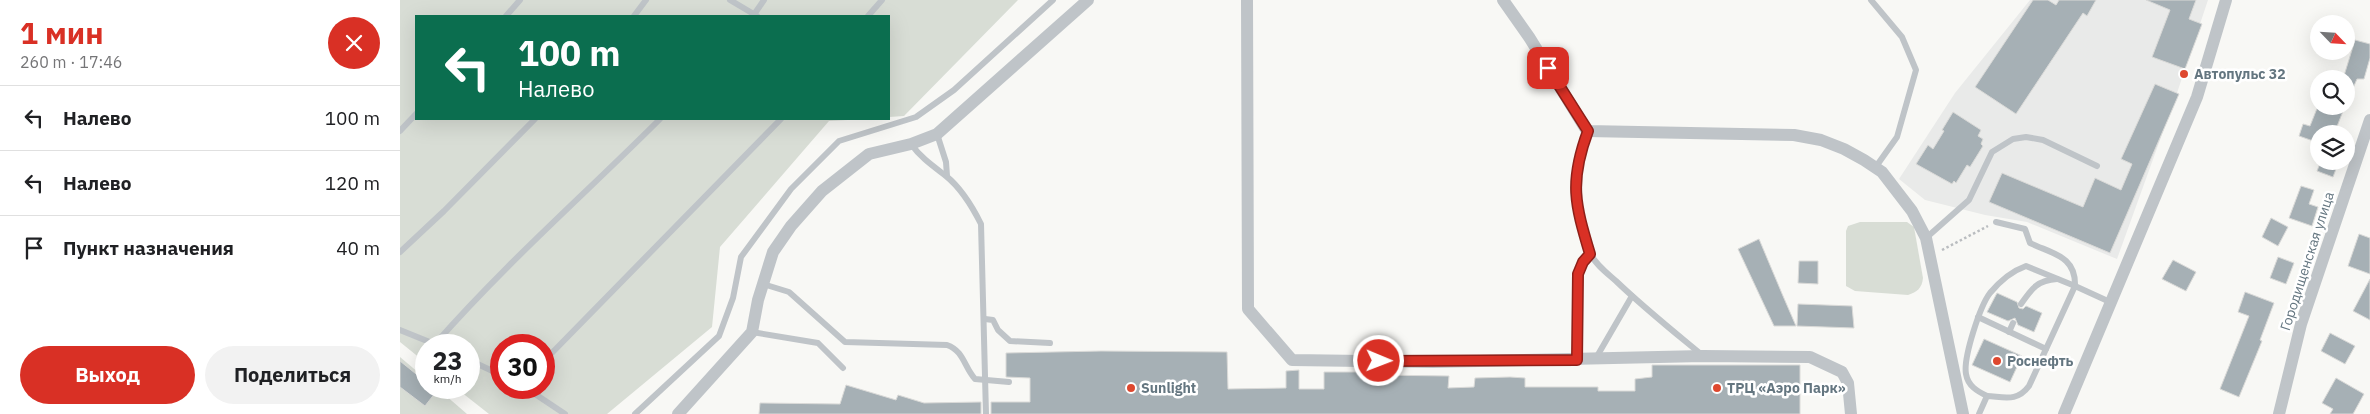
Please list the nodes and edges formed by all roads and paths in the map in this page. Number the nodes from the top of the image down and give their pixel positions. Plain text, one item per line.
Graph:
1 (520, 0) edge
2 (646, 0) edge
3 (730, 0) edge
4 (764, 0) edge
5 (882, 0) edge
6 (1053, 0) edge
7 (1088, 0) edge
8 (1247, 0) edge
9 (1502, 0) edge
10 (1871, 0) edge
11 (2226, 0) edge
12 (507, 15) edge
13 (635, 15) edge
14 (753, 15) edge
15 (756, 15) edge
16 (869, 15) edge
17 (415, 115) edge
18 (534, 120) edge
19 (659, 120) edge
20 (780, 120) edge
21 (2370, 120) edge
22 (400, 131) edge
23 (1588, 131) junction
24 (937, 134) junction
25 (911, 144) junction
26 (2097, 166) dead end
27 (1875, 168) junction
28 (947, 176) junction
29 (1996, 222) joint
30 (1926, 238) junction
31 (400, 252) edge
32 (1590, 254) junction
33 (1930, 257) junction
34 (2058, 279) junction
35 (763, 284) junction
36 (2074, 286) junction
37 (1632, 296) junction
38 (2110, 302) junction
39 (2021, 304) dead end
40 (1978, 317) junction
41 (985, 319) junction
42 (2013, 323) dead end
43 (400, 330) edge
44 (752, 332) junction
45 (2009, 332) junction
46 (445, 334) edge
47 (415, 336) edge
48 (1050, 343) dead end
49 (2046, 349) junction
50 (555, 350) edge
51 (1703, 356) junction
52 (1595, 359) junction
53 (1577, 360) junction
54 (843, 368) dead end
55 (1009, 382) dead end
56 (1987, 396) junction
57 (542, 399) edge
58 (565, 414) edge
59 (635, 414) edge
60 (678, 414) edge
61 (986, 414) edge
62 (1851, 414) edge
63 (1963, 414) edge
64 (1979, 414) edge
65 (2064, 414) edge
66 (2279, 414) edge

1 - 12 lane
2 - 13 lane
3 - 14 lane
4 - 15 lane
5 - 16 lane
6 - 59 lane
7 - 24 street
8 - 53 street
9 - 23 street
10 - 27 lane
11 - 38 street
17 - 22 lane
18 - 31 lane
19 - 46 lane
20 - 50 lane
21 - 66 street, Городищенская улица
23 - 27 street
23 - 32 lane
24 - 25 street
24 - 28 lane
25 - 28 lane
25 - 35 street
26 - 30 lane
27 - 30 street
28 - 41 lane
29 - 33 path
29 - 36 lane
30 - 33 street
32 - 37 lane
32 - 53 lane
33 - 63 street
34 - 36 lane
34 - 39 lane
34 - 40 lane
35 - 44 street
35 - 55 lane
36 - 38 lane
36 - 49 lane
37 - 51 lane
37 - 52 lane
38 - 65 street
40 - 45 lane
40 - 56 lane
41 - 48 lane
41 - 61 lane
42 - 45 lane
43 - 47 lane
44 - 54 lane
44 - 60 street
45 - 49 lane
49 - 56 lane
51 - 52 street
51 - 62 street
52 - 53 street
56 - 64 lane
57 - 58 lane

